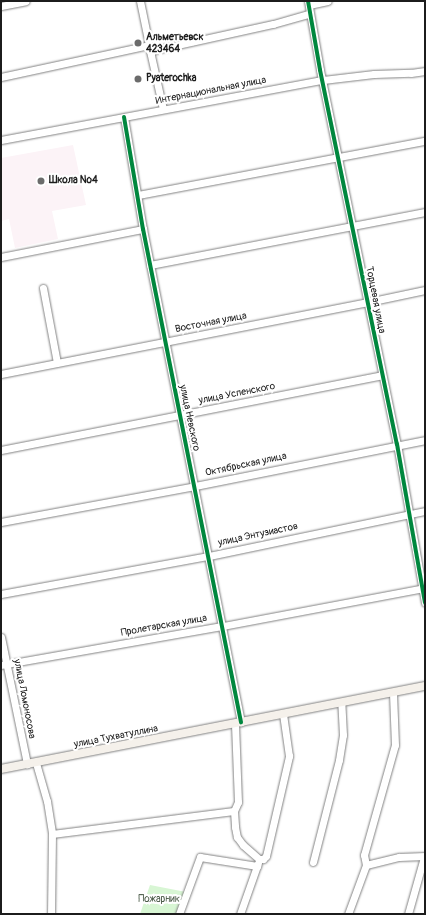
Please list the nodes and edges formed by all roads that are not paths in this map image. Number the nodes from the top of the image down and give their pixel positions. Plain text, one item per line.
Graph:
1 (26, 1) edge
2 (140, 1) edge
3 (328, 1) edge
4 (308, 3) edge
5 (1, 6) edge
6 (309, 14) junction
7 (150, 48) junction
8 (425, 71) edge
9 (1, 77) edge
10 (323, 80) junction
11 (163, 109) junction
12 (124, 117) junction
13 (1, 140) edge
14 (425, 141) edge
15 (338, 157) junction
16 (138, 195) junction
17 (425, 212) edge
18 (352, 227) junction
19 (143, 229) junction
20 (1, 257) edge
21 (150, 265) junction
22 (43, 288) dead end
23 (425, 290) edge
24 (368, 302) junction
25 (165, 342) junction
26 (57, 363) junction
27 (1, 374) edge
28 (382, 375) junction
29 (180, 416) junction
30 (425, 440) edge
31 (397, 444) junction
32 (1, 450) edge
33 (195, 486) junction
34 (425, 511) edge
35 (409, 514) junction
36 (1, 522) edge
37 (209, 556) junction
38 (424, 588) edge
39 (1, 594) edge
40 (425, 603) edge
41 (223, 626) junction
42 (1, 637) edge
43 (4, 665) edge
44 (425, 686) edge
45 (393, 693) junction
46 (341, 702) junction
47 (283, 714) junction
48 (238, 723) junction
49 (36, 763) junction
50 (27, 764) junction
51 (1, 770) edge
52 (234, 811) junction
53 (52, 834) junction
54 (424, 857) edge
55 (258, 862) junction
56 (313, 862) dead end
57 (366, 865) junction
58 (51, 914) edge
59 (179, 914) edge
60 (240, 914) edge
61 (348, 914) edge
62 (408, 914) edge

1 - 5 street
2 - 7 street
3 - 4 street
4 - 6 street, Торцевая улица
6 - 7 street
6 - 10 street, Торцевая улица
7 - 9 street
7 - 11 street
8 - 10 street, Интернациональная улица
10 - 11 street, Интернациональная улица
10 - 15 street, Торцевая улица
11 - 12 street, Интернациональная улица
12 - 13 street, Интернациональная улица
12 - 16 street, улица Невского
14 - 15 street
15 - 16 street
15 - 18 street, Торцевая улица
16 - 19 street, улица Невского
17 - 18 street
18 - 21 street
18 - 24 street, Торцевая улица
19 - 20 street
19 - 21 street, улица Невского
21 - 25 street, улица Невского
22 - 26 street
23 - 24 street, Восточная улица
24 - 25 street, Восточная улица
24 - 28 street, Торцевая улица
25 - 26 street, Восточная улица
25 - 29 street, улица Невского
26 - 27 street, Восточная улица
28 - 29 street, улица Успенского
28 - 31 street, Торцевая улица
29 - 32 street, улица Успенского
29 - 33 street, улица Невского
30 - 31 street, Октябрьская улица
31 - 33 street, Октябрьская улица
31 - 35 street, Торцевая улица
33 - 36 street, Октябрьская улица
33 - 37 street, улица Невского
34 - 35 street, улица Энтузиастов
35 - 37 street, улица Энтузиастов
35 - 38 street, Торцевая улица
37 - 39 street, улица Энтузиастов
37 - 41 street, улица Невского
38 - 40 street, Торцевая улица
38 - 41 street, Пролетарская улица
41 - 43 street, Пролетарская улица
41 - 48 street, улица Невского
42 - 43 street, улица Ломоносова
43 - 50 street, улица Ломоносова
44 - 45 main road, улица Тухватуллина
45 - 46 main road, улица Тухватуллина
45 - 57 street
46 - 47 main road, улица Тухватуллина
46 - 56 street
47 - 48 main road, улица Тухватуллина
47 - 55 street
48 - 49 main road, улица Тухватуллина
48 - 52 street
49 - 50 main road, улица Тухватуллина
49 - 53 street
50 - 51 main road, улица Тухватуллина
52 - 53 street
52 - 55 street
53 - 58 street
54 - 57 street
54 - 62 street
55 - 59 street
55 - 60 street
57 - 61 street

